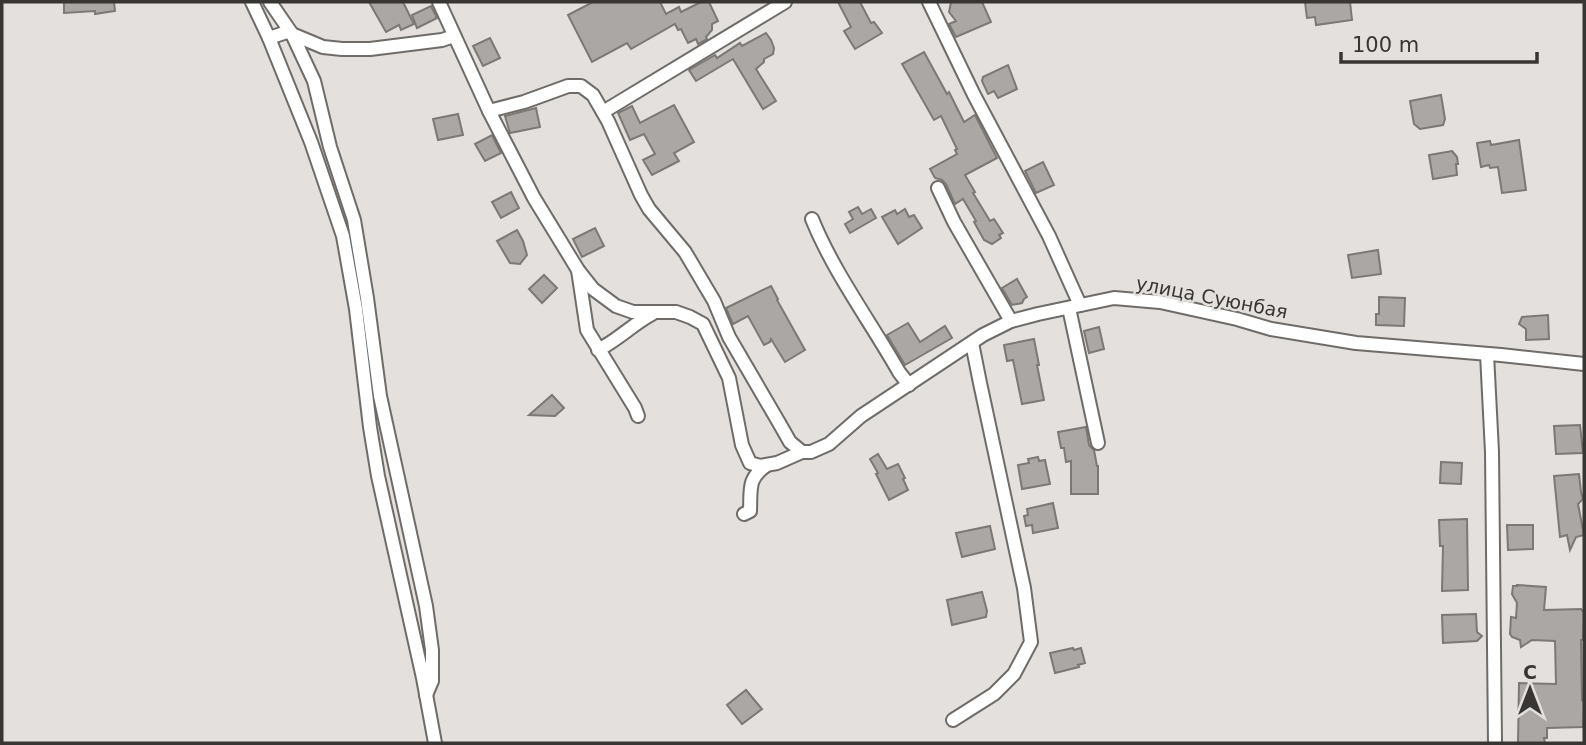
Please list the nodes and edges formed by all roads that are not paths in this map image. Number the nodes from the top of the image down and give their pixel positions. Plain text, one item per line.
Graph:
1 (252, 2) edge
2 (270, 2) edge
3 (439, 2) edge
4 (929, 2) edge
5 (780, 3) edge
6 (292, 34) junction
7 (454, 36) junction
8 (269, 38) junction
9 (489, 111) junction
10 (603, 112) junction
11 (938, 188) dead end
12 (812, 219) dead end
13 (578, 270) junction
14 (1074, 306) junction
15 (656, 312) junction
16 (1010, 321) junction
17 (972, 343) junction
18 (598, 350) junction
19 (1487, 354) junction
20 (1584, 364) edge
21 (909, 385) junction
22 (638, 416) dead end
23 (1098, 443) dead end
24 (802, 452) junction
25 (767, 465) junction
26 (744, 514) dead end
27 (426, 695) junction
28 (953, 720) dead end
29 (435, 743) edge
30 (1495, 743) edge

1 - 8 street
2 - 6 street
3 - 7 street
4 - 14 street
5 - 10 street
6 - 7 street
6 - 8 street
6 - 27 street
7 - 9 street
8 - 27 street
9 - 10 street
9 - 13 street
10 - 24 street
11 - 16 street
12 - 21 street
13 - 15 street
13 - 18 street
14 - 16 street, улица Суюнбая
14 - 19 street, улица Суюнбая
14 - 23 street
15 - 18 street
15 - 25 street
16 - 17 street, улица Суюнбая
17 - 21 street, улица Суюнбая
17 - 28 street
18 - 22 street
19 - 20 street, улица Суюнбая
19 - 30 street
21 - 24 street, улица Суюнбая
24 - 25 street
25 - 26 street
27 - 29 street

